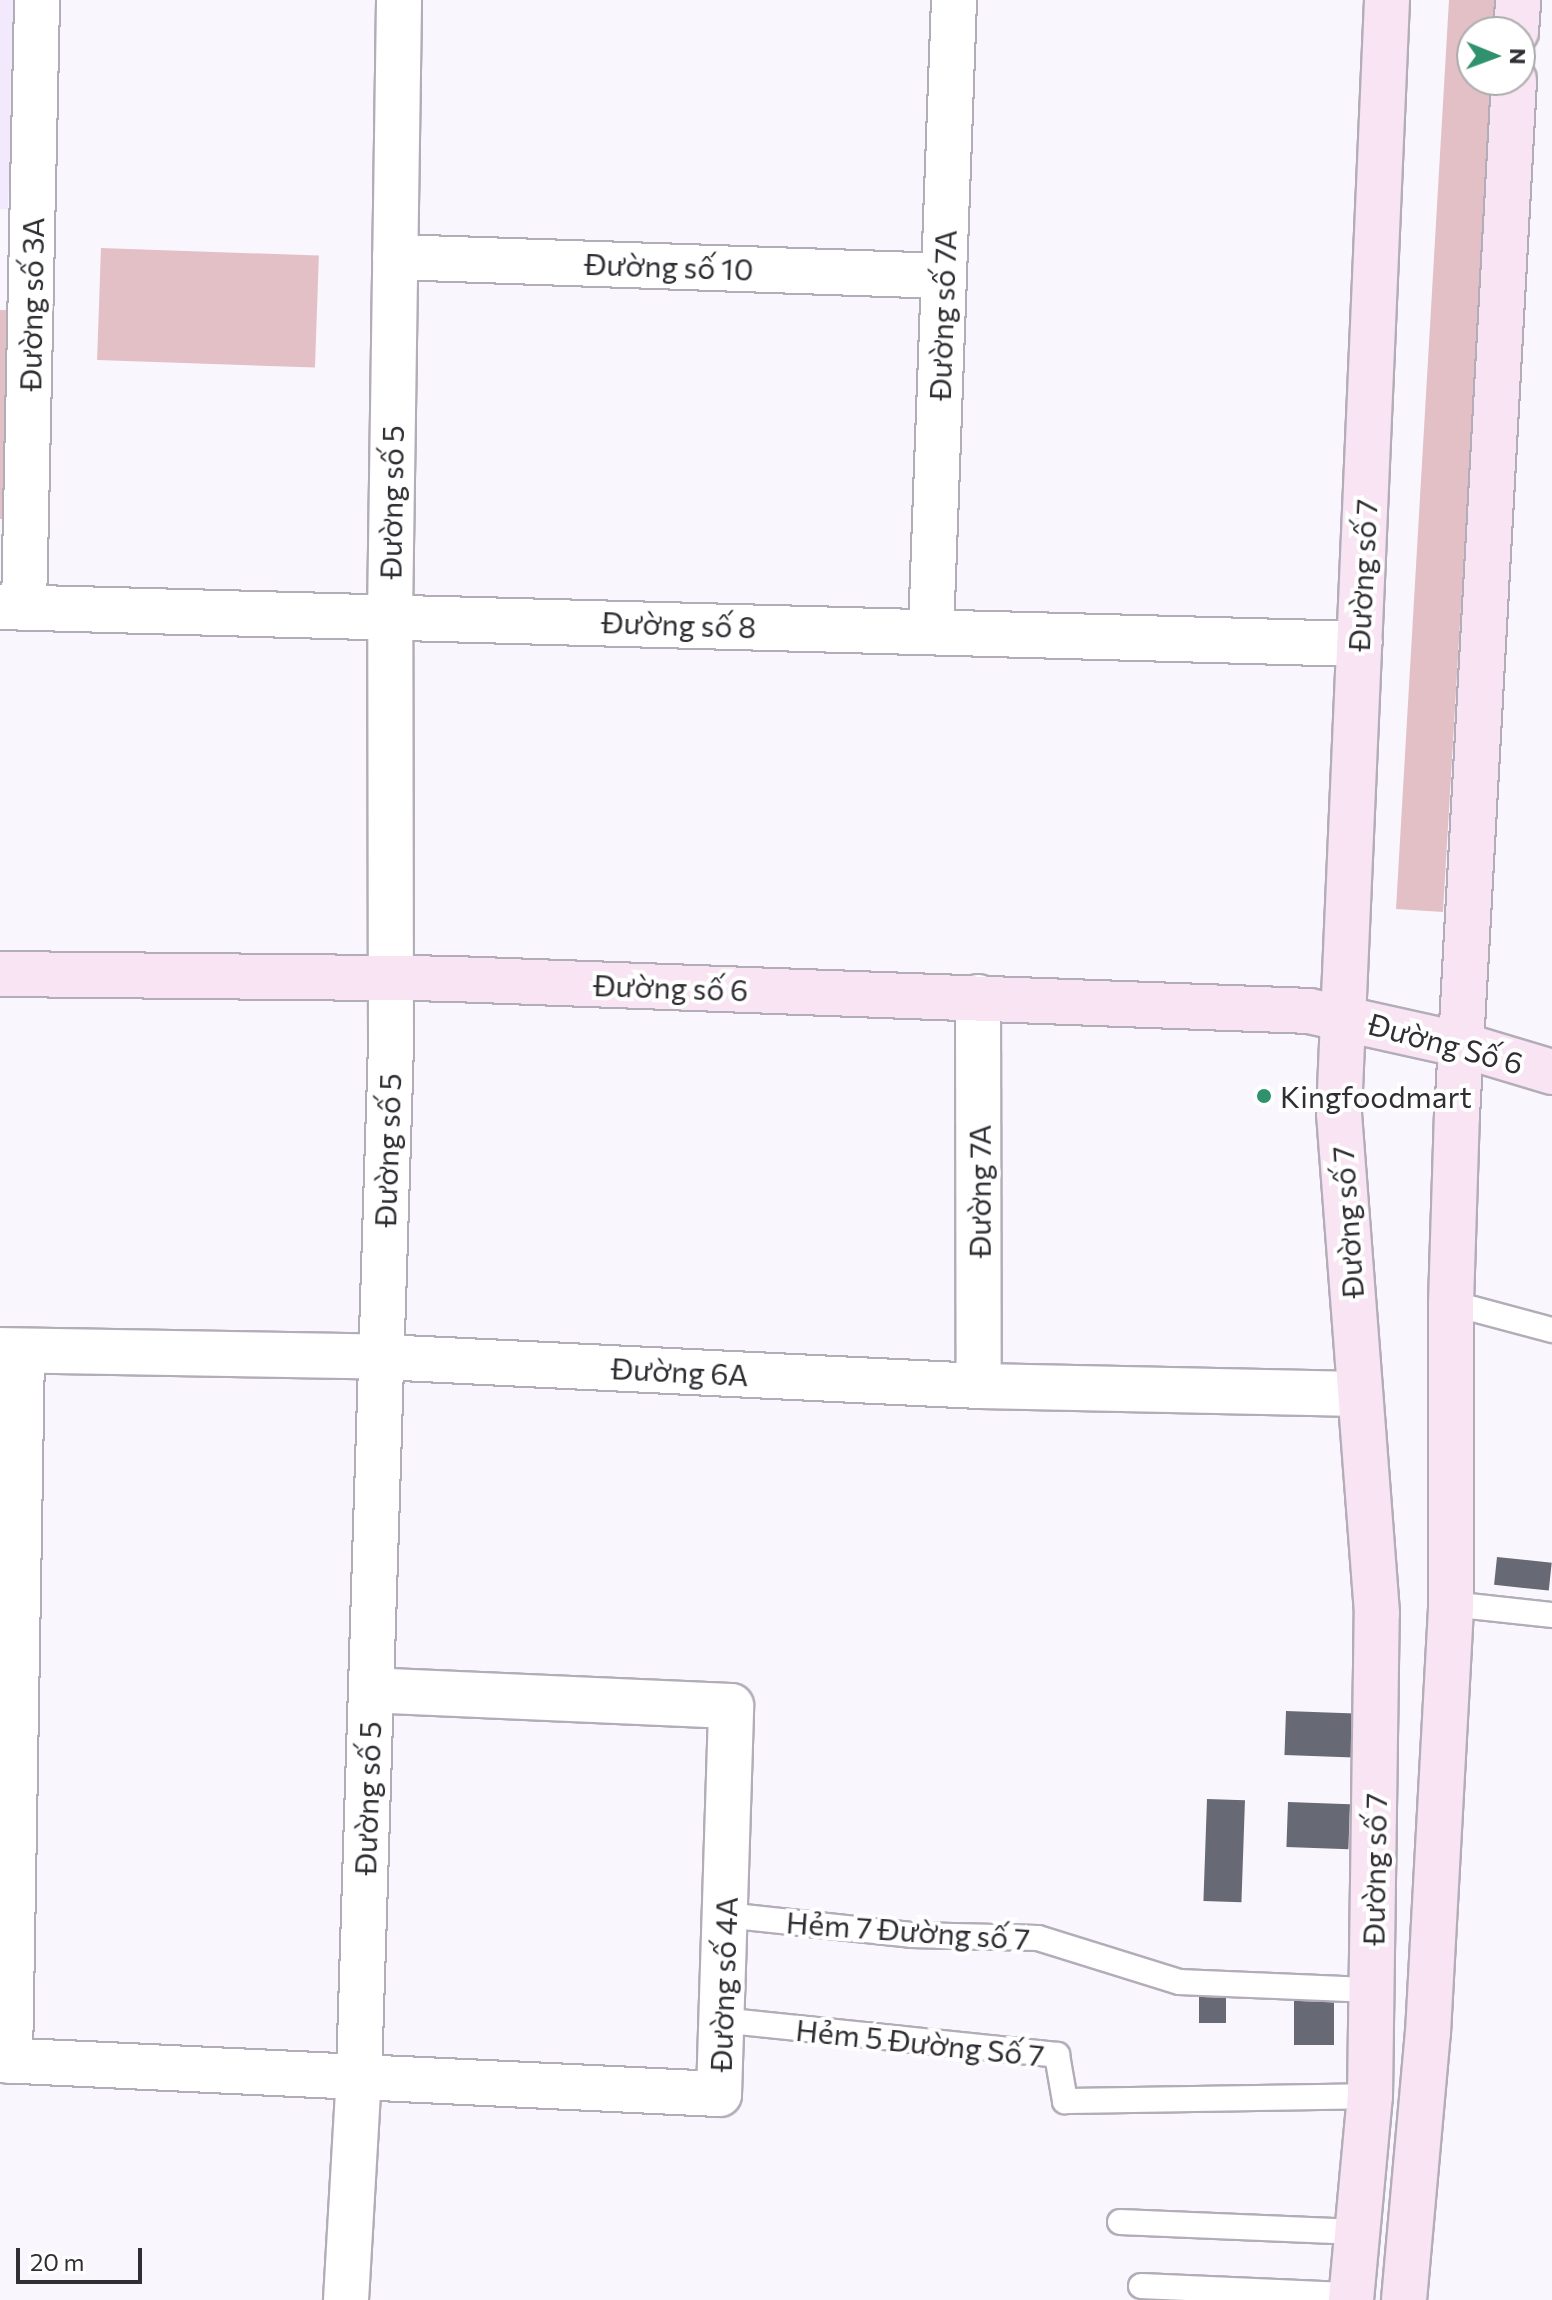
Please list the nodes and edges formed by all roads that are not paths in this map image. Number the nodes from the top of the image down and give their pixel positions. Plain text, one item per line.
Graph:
1 (37, 0) edge
2 (399, 0) edge
3 (954, 0) edge
4 (1387, 0) edge
5 (1513, 96) edge
6 (395, 257) junction
7 (16, 272) edge
8 (944, 276) junction
9 (12, 607) edge
10 (390, 616) junction
11 (931, 631) junction
12 (1359, 644) junction
13 (0, 974) edge
14 (392, 979) junction
15 (978, 997) junction
16 (1340, 1015) junction
17 (1462, 1045) junction
18 (1552, 1072) edge
19 (1451, 1303) junction
20 (1552, 1330) edge
21 (11, 1350) edge
22 (382, 1357) junction
23 (979, 1386) junction
24 (1360, 1394) junction
25 (1451, 1604) junction
26 (1552, 1615) edge
27 (8, 1652) edge
28 (371, 1690) junction
29 (725, 1915) junction
30 (1373, 1990) junction
31 (720, 2020) junction
32 (5, 2061) edge
33 (359, 2074) junction
34 (1370, 2096) junction
35 (1120, 2222) dead end
36 (1358, 2232) junction
37 (1141, 2286) dead end
38 (1351, 2298) edge
39 (346, 2300) edge
40 (1404, 2300) edge

1 - 7 street, Đường số 3A
2 - 6 street, Đường số 5
3 - 8 street, Đường số 7A
4 - 12 main road, Đường số 7
5 - 17 main road, Đường số 7
6 - 8 street, Đường số 10
6 - 10 street, Đường số 5
7 - 9 street, Đường số 3A
8 - 11 street, Đường số 7A
9 - 10 street, Đường số 8
10 - 11 street, Đường số 8
10 - 14 street, Đường số 5
11 - 12 street, Đường số 8
12 - 16 main road, Đường số 7
13 - 14 main road, Đường số 6
14 - 15 main road, Đường số 6
14 - 22 street, Đường số 5
15 - 16 main road, Đường số 6
15 - 23 street, Đường 7A
16 - 17 main road, Đường Số 6
16 - 24 main road, Đường số 7
17 - 18 main road, Đường Số 6
17 - 19 main road, Đường số 7
19 - 20 lane
19 - 25 main road, Đường số 7
21 - 22 street, Đường 6A
21 - 27 street
22 - 23 street, Đường 6A
22 - 28 street, Đường số 5
23 - 24 street, Đường 6A
24 - 30 main road, Đường số 7
25 - 26 lane
25 - 40 main road, Đường số 7
27 - 32 street
28 - 29 street, Đường số 4A
28 - 33 street, Đường số 5
29 - 30 lane, Hẻm 7 Đường số 7
29 - 31 street, Đường số 4A
30 - 34 main road, Đường số 7
31 - 33 street, Đường số 4A
31 - 34 lane, Hẻm 5 Đường Số 7
32 - 33 street, Đường số 4A
33 - 39 street, Đường số 5
34 - 36 main road, Đường số 7
35 - 36 lane
36 - 38 main road, Đường số 7
37 - 38 lane

